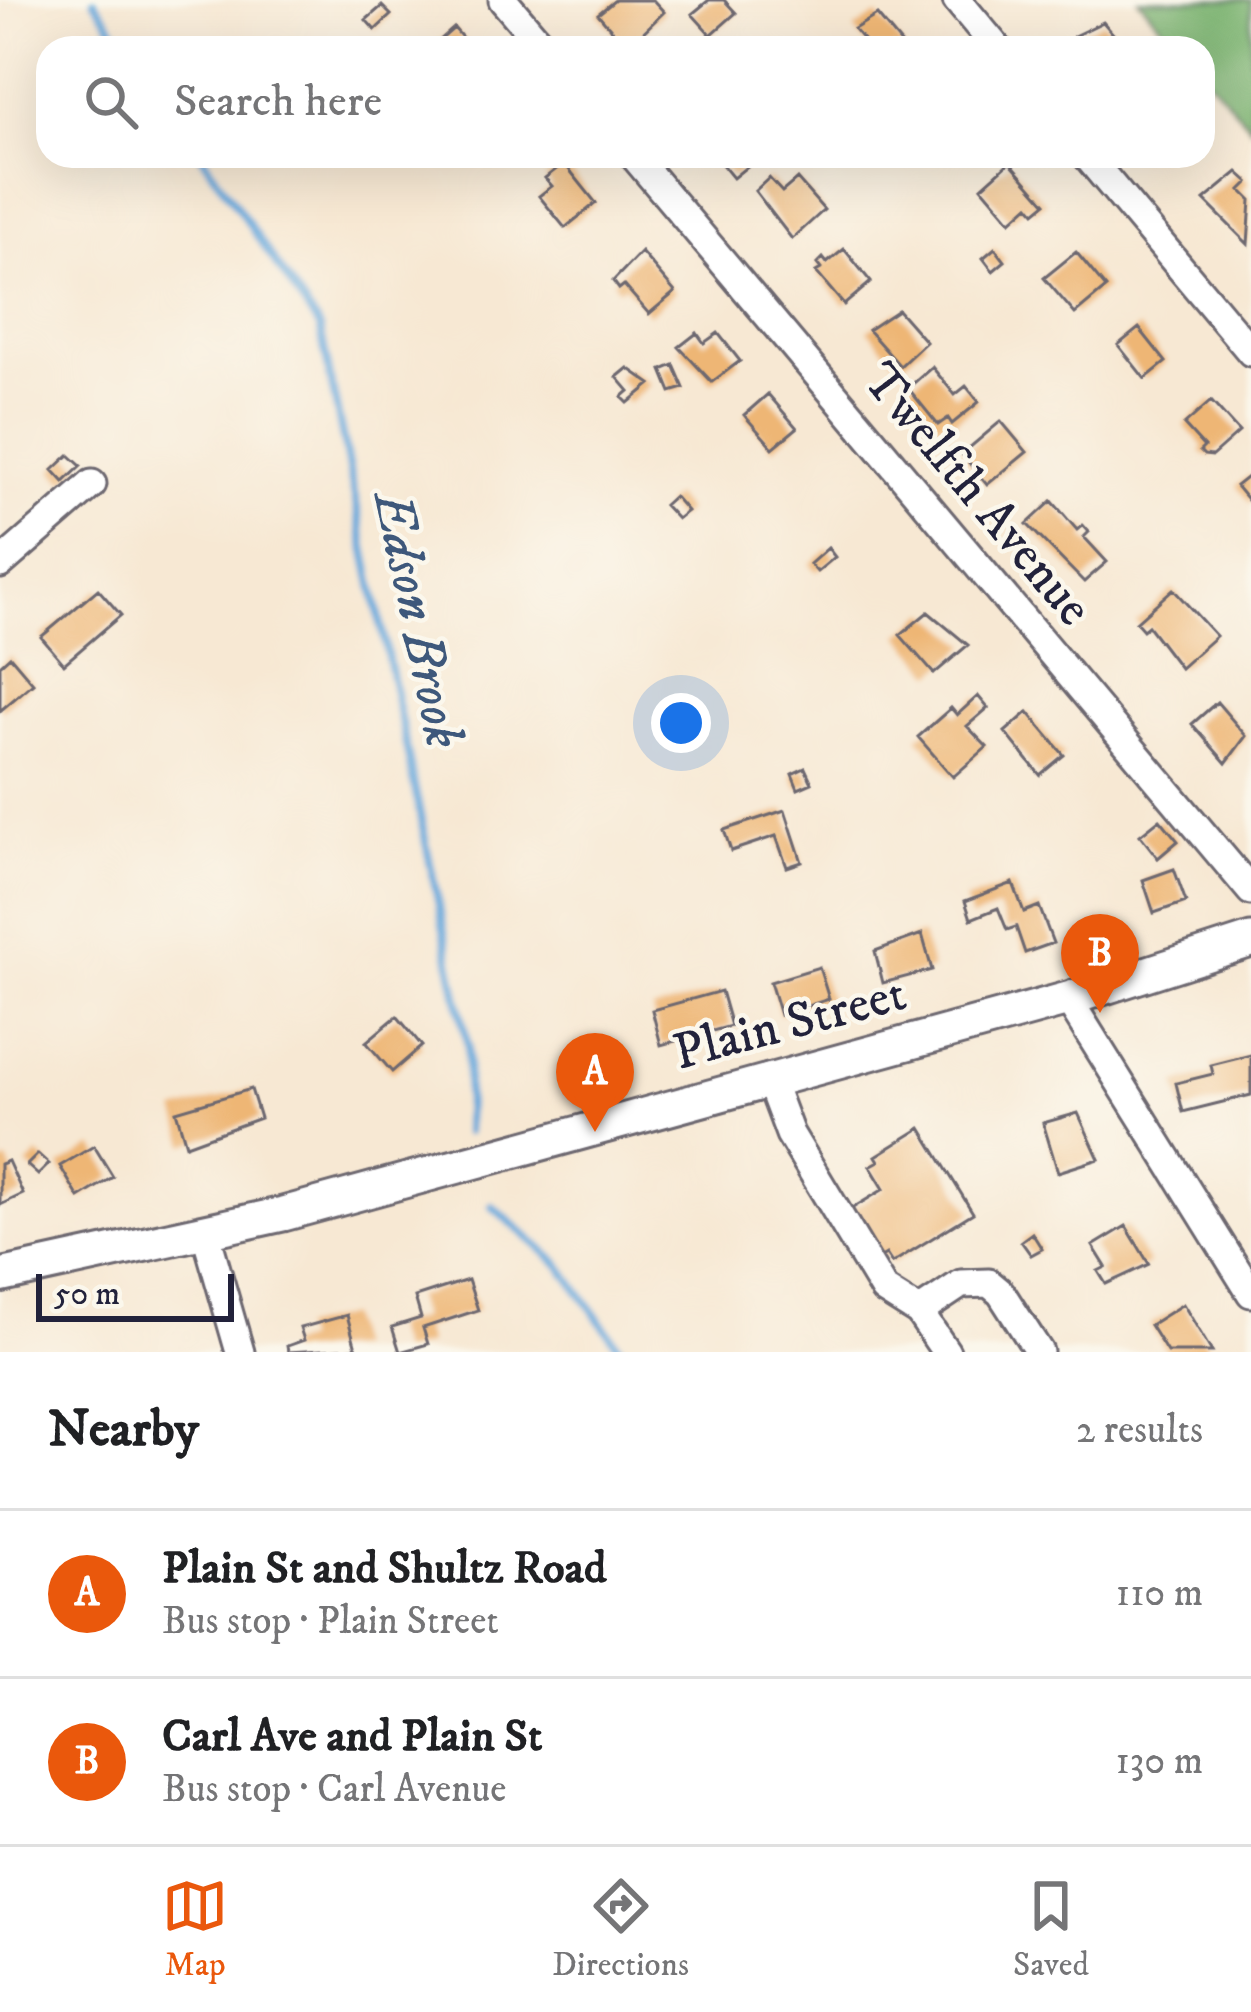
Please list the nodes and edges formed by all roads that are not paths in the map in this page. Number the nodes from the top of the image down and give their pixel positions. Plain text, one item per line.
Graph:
1 (503, 0) edge
2 (957, 0) edge
3 (534, 36) edge
4 (987, 36) edge
5 (644, 168) edge
6 (1098, 168) edge
7 (1251, 352) edge
8 (92, 484) dead end
9 (0, 565) edge
10 (1251, 891) edge
11 (1251, 940) edge
12 (1068, 1000) junction
13 (769, 1078) junction
14 (206, 1234) junction
15 (0, 1276) edge
16 (1251, 1293) edge
17 (919, 1312) junction
18 (240, 1352) edge
19 (946, 1352) edge
20 (1039, 1352) edge

1 - 3 street
2 - 4 street
5 - 10 street, Twelfth Avenue
6 - 7 street
8 - 9 street
11 - 12 main road, Plain Street
12 - 13 main road, Plain Street
12 - 16 street
13 - 14 main road, Plain Street
13 - 17 street
14 - 15 main road, Plain Street
14 - 18 street
17 - 19 street
17 - 20 street

